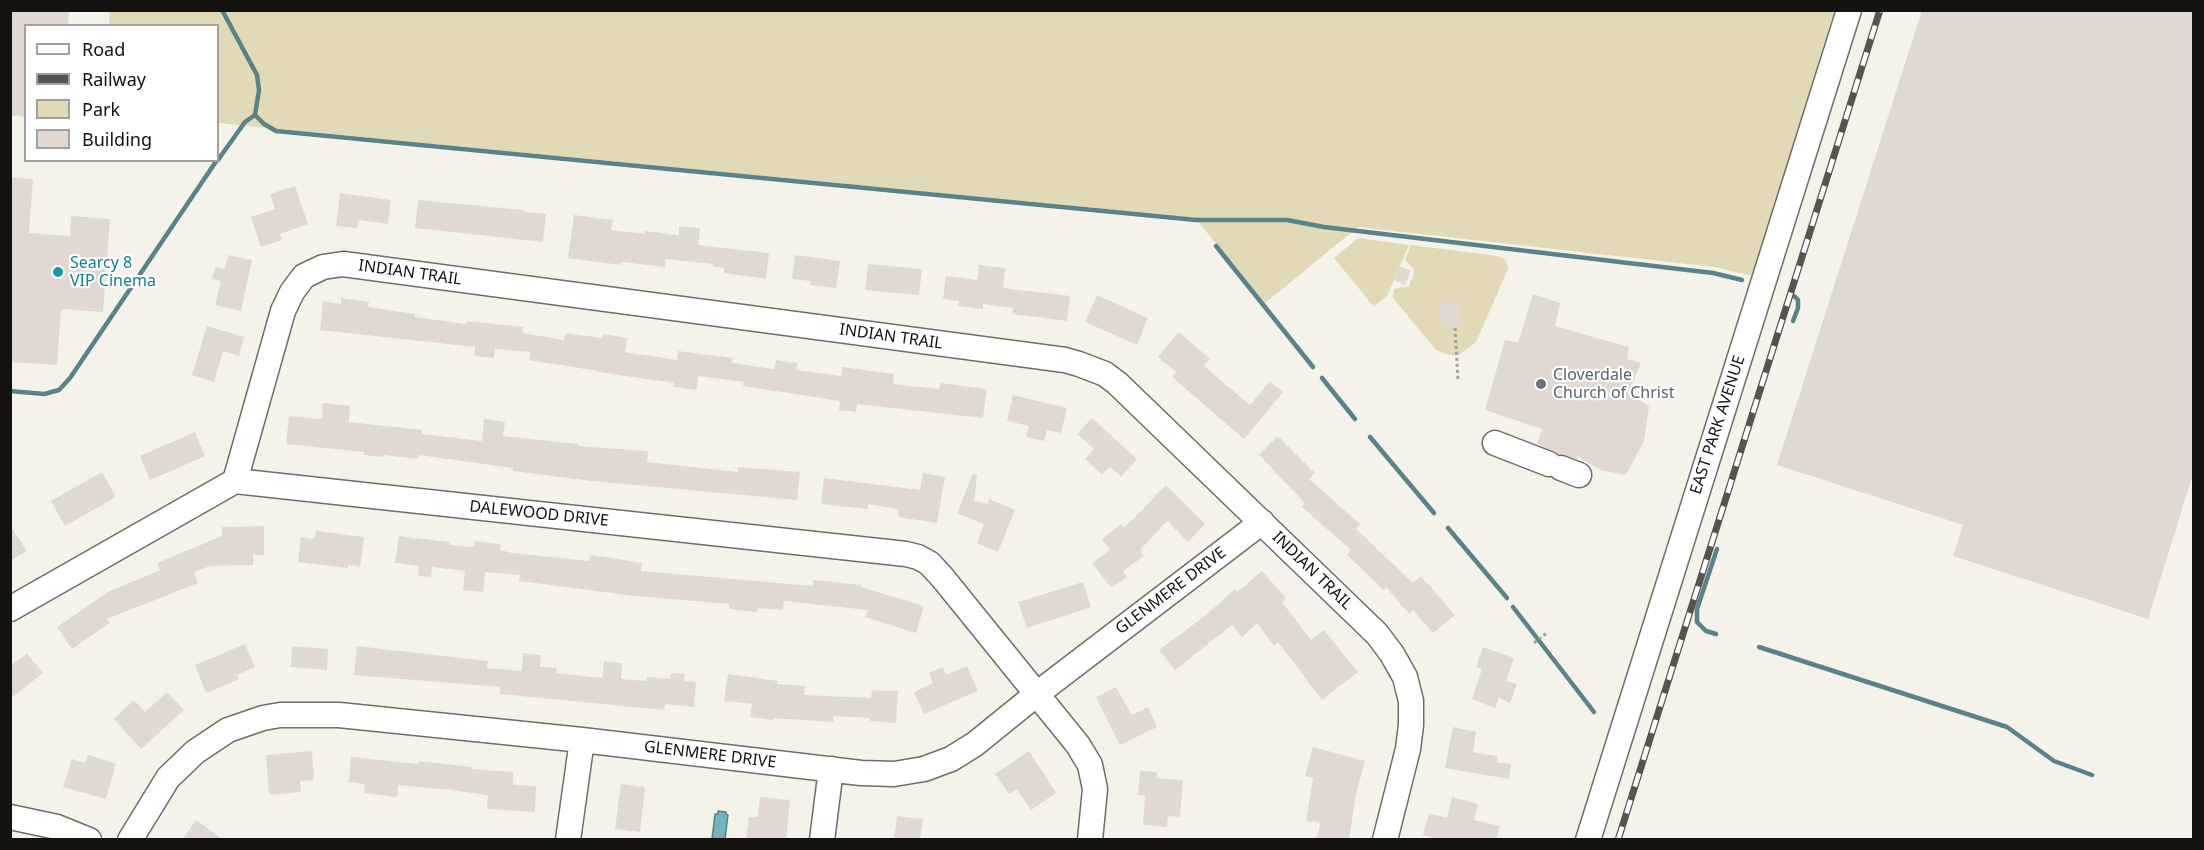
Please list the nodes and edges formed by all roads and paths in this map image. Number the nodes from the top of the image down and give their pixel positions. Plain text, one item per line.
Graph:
1 (1849, 10) edge
2 (1455, 328) dead end
3 (1458, 380) dead end
4 (1495, 442) dead end
5 (1563, 469) dead end
6 (235, 481) junction
7 (1262, 522) junction
8 (10, 609) edge
9 (1548, 632) dead end
10 (1535, 642) dead end
11 (1038, 693) junction
12 (582, 740) junction
13 (831, 769) junction
14 (10, 817) edge
15 (89, 840) edge
16 (130, 840) edge
17 (568, 840) edge
18 (822, 840) edge
19 (1090, 840) edge
20 (1385, 840) edge
21 (1588, 840) edge

1 - 21 street, EAST PARK AVENUE
2 - 3 path
4 - 5 street
6 - 7 street, INDIAN TRAIL
6 - 8 street
6 - 11 street, DALEWOOD DRIVE
7 - 11 street, GLENMERE DRIVE
7 - 20 street, INDIAN TRAIL
9 - 10 path
11 - 13 street, GLENMERE DRIVE
11 - 19 street, DALEWOOD DRIVE
12 - 13 street, GLENMERE DRIVE
12 - 16 street, GLENMERE DRIVE
12 - 17 street
13 - 18 street
14 - 15 street

